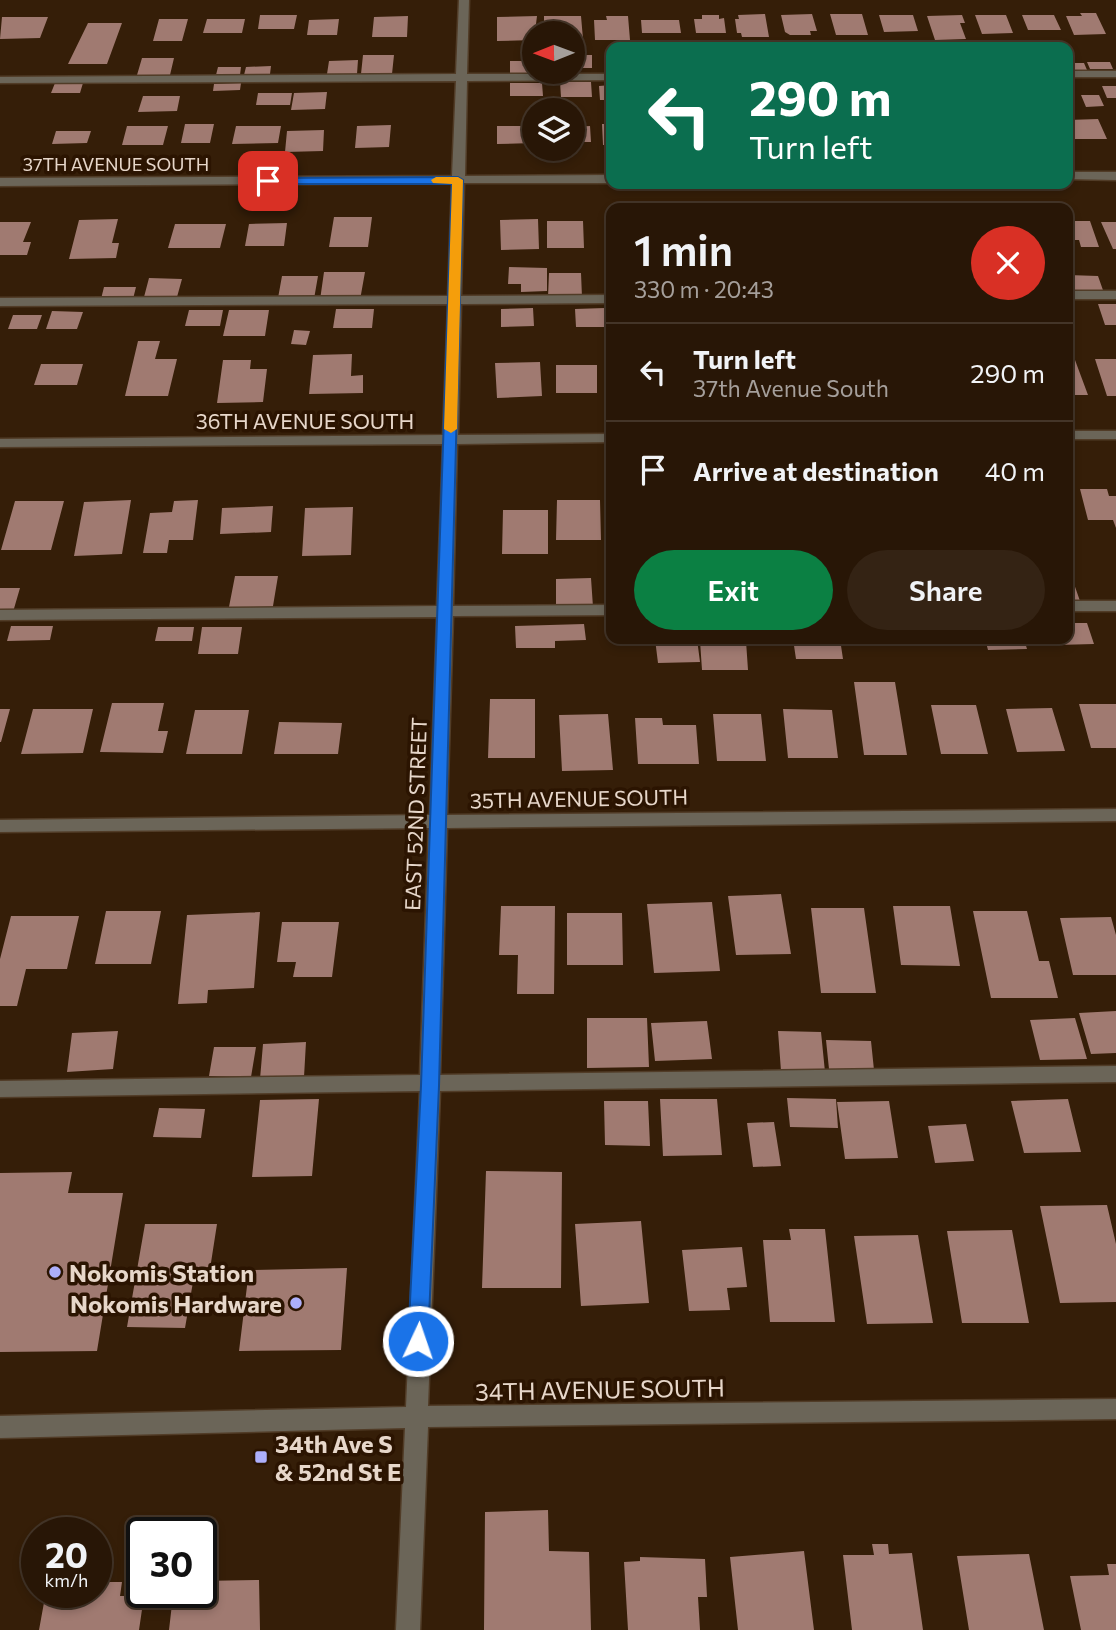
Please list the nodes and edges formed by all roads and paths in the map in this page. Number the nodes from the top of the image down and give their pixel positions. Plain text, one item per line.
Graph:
1 (464, 0) edge
2 (1073, 74) edge
3 (1116, 74) edge
4 (606, 77) edge
5 (461, 78) junction
6 (0, 80) edge
7 (1073, 176) edge
8 (1116, 176) edge
9 (606, 179) edge
10 (458, 180) junction
11 (0, 182) edge
12 (1073, 295) edge
13 (1116, 295) edge
14 (606, 299) edge
15 (454, 300) junction
16 (0, 302) edge
17 (1073, 435) edge
18 (1116, 435) edge
19 (606, 438) edge
20 (450, 440) junction
21 (0, 443) edge
22 (1073, 606) edge
23 (1116, 606) edge
24 (606, 610) edge
25 (445, 611) junction
26 (0, 615) edge
27 (1116, 815) edge
28 (438, 822) junction
29 (0, 826) edge
30 (1116, 1074) edge
31 (430, 1086) junction
32 (0, 1089) edge
33 (1116, 1409) edge
34 (415, 1417) junction
35 (0, 1427) edge
36 (408, 1630) edge

1 - 5 street, EAST 52ND STREET
2 - 3 street
4 - 5 street
5 - 6 street
5 - 10 street, EAST 52ND STREET
7 - 8 street
9 - 10 street, 37TH AVENUE SOUTH
10 - 11 street, 37TH AVENUE SOUTH
10 - 15 street, EAST 52ND STREET
12 - 13 street
14 - 15 street
15 - 16 street
15 - 20 street, EAST 52ND STREET
17 - 18 street
19 - 20 street, 36TH AVENUE SOUTH
20 - 21 street, 36TH AVENUE SOUTH
20 - 25 street, EAST 52ND STREET
22 - 23 street
24 - 25 street
25 - 26 street
25 - 28 street, EAST 52ND STREET
27 - 28 street, 35TH AVENUE SOUTH
28 - 29 street, 35TH AVENUE SOUTH
28 - 31 street, EAST 52ND STREET
30 - 31 street
31 - 32 street
31 - 34 street, EAST 52ND STREET
33 - 34 street, 34TH AVENUE SOUTH
34 - 35 street, 34TH AVENUE SOUTH
34 - 36 street, EAST 52ND STREET

